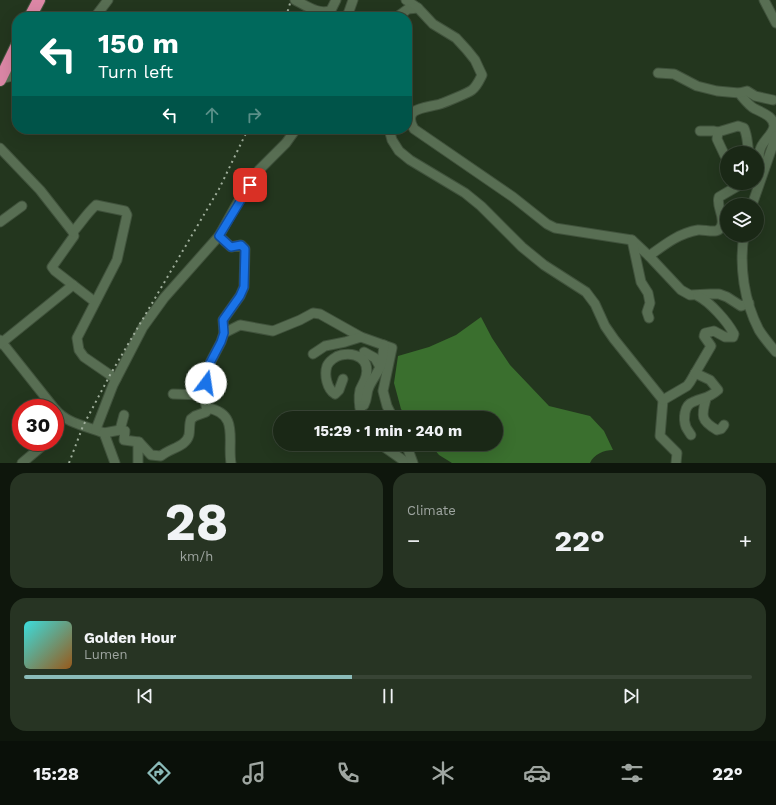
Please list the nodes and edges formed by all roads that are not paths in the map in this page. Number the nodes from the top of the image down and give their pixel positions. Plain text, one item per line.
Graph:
1 (38, 0) edge
2 (108, 0) edge
3 (295, 0) edge
4 (336, 0) edge
5 (353, 0) edge
6 (406, 0) edge
7 (764, 0) edge
8 (416, 4) edge
9 (32, 12) edge
10 (99, 12) edge
11 (349, 12) edge
12 (404, 12) edge
13 (776, 24) edge
14 (12, 55) edge
15 (658, 73) dead end
16 (12, 76) edge
17 (0, 80) edge
18 (740, 93) junction
19 (773, 100) dead end
20 (412, 116) edge
21 (412, 126) edge
22 (700, 131) dead end
23 (718, 132) junction
24 (292, 134) edge
25 (390, 134) edge
26 (776, 136) edge
27 (720, 146) edge
28 (747, 146) edge
29 (761, 146) edge
30 (0, 148) edge
31 (731, 190) edge
32 (754, 198) edge
33 (22, 206) dead end
34 (0, 222) edge
35 (72, 232) junction
36 (219, 236) junction
37 (632, 240) junction
38 (743, 242) edge
39 (649, 256) junction
40 (73, 285) junction
41 (698, 296) junction
42 (95, 302) junction
43 (745, 304) junction
44 (649, 318) dead end
45 (224, 333) junction
46 (361, 337) junction
47 (1, 342) edge
48 (384, 345) junction
49 (364, 352) dead end
50 (776, 352) edge
51 (312, 354) dead end
52 (380, 368) junction
53 (695, 373) junction
54 (116, 379) junction
55 (343, 379) dead end
56 (173, 394) dead end
57 (203, 395) junction
58 (47, 399) edge
59 (706, 399) junction
60 (663, 400) junction
61 (360, 407) junction
62 (207, 408) junction
63 (361, 411) edge
64 (390, 411) edge
65 (124, 415) dead end
66 (64, 417) edge
67 (724, 426) dead end
68 (120, 430) junction
69 (100, 431) junction
70 (691, 434) dead end
71 (139, 442) junction
72 (36, 451) edge
73 (390, 451) edge
74 (409, 451) edge
75 (22, 463) edge
76 (115, 463) edge
77 (138, 463) edge
78 (231, 463) edge
79 (407, 463) edge
80 (413, 463) edge
81 (676, 463) edge

1 - 9 highway
2 - 10 street
3 - 4 street
5 - 11 street
6 - 8 street
7 - 13 street
8 - 12 street
8 - 20 street
14 - 17 highway
15 - 18 street
16 - 17 street
18 - 19 street
18 - 29 street
21 - 37 street
22 - 23 street
23 - 27 street
23 - 28 street
24 - 36 street
25 - 60 street
26 - 32 street
30 - 35 street
31 - 39 street
33 - 34 street
35 - 40 street
35 - 42 street
36 - 45 street
36 - 54 street
37 - 39 street
37 - 44 street
38 - 43 street
39 - 41 street
40 - 42 street
40 - 47 street
41 - 43 street
41 - 53 street
42 - 54 street
43 - 50 street
45 - 46 street
45 - 57 street
46 - 48 street
46 - 51 street
47 - 58 street
48 - 52 street
48 - 64 street
49 - 52 street
52 - 61 street
53 - 59 street
53 - 60 street
54 - 69 street
55 - 61 street
56 - 57 street
57 - 62 street
59 - 67 street
59 - 70 street
60 - 81 street
61 - 63 street
62 - 71 street
62 - 78 street
65 - 68 street
66 - 69 street
68 - 69 street
68 - 71 street
69 - 76 street
71 - 77 street
72 - 75 street
73 - 79 street
74 - 80 street

